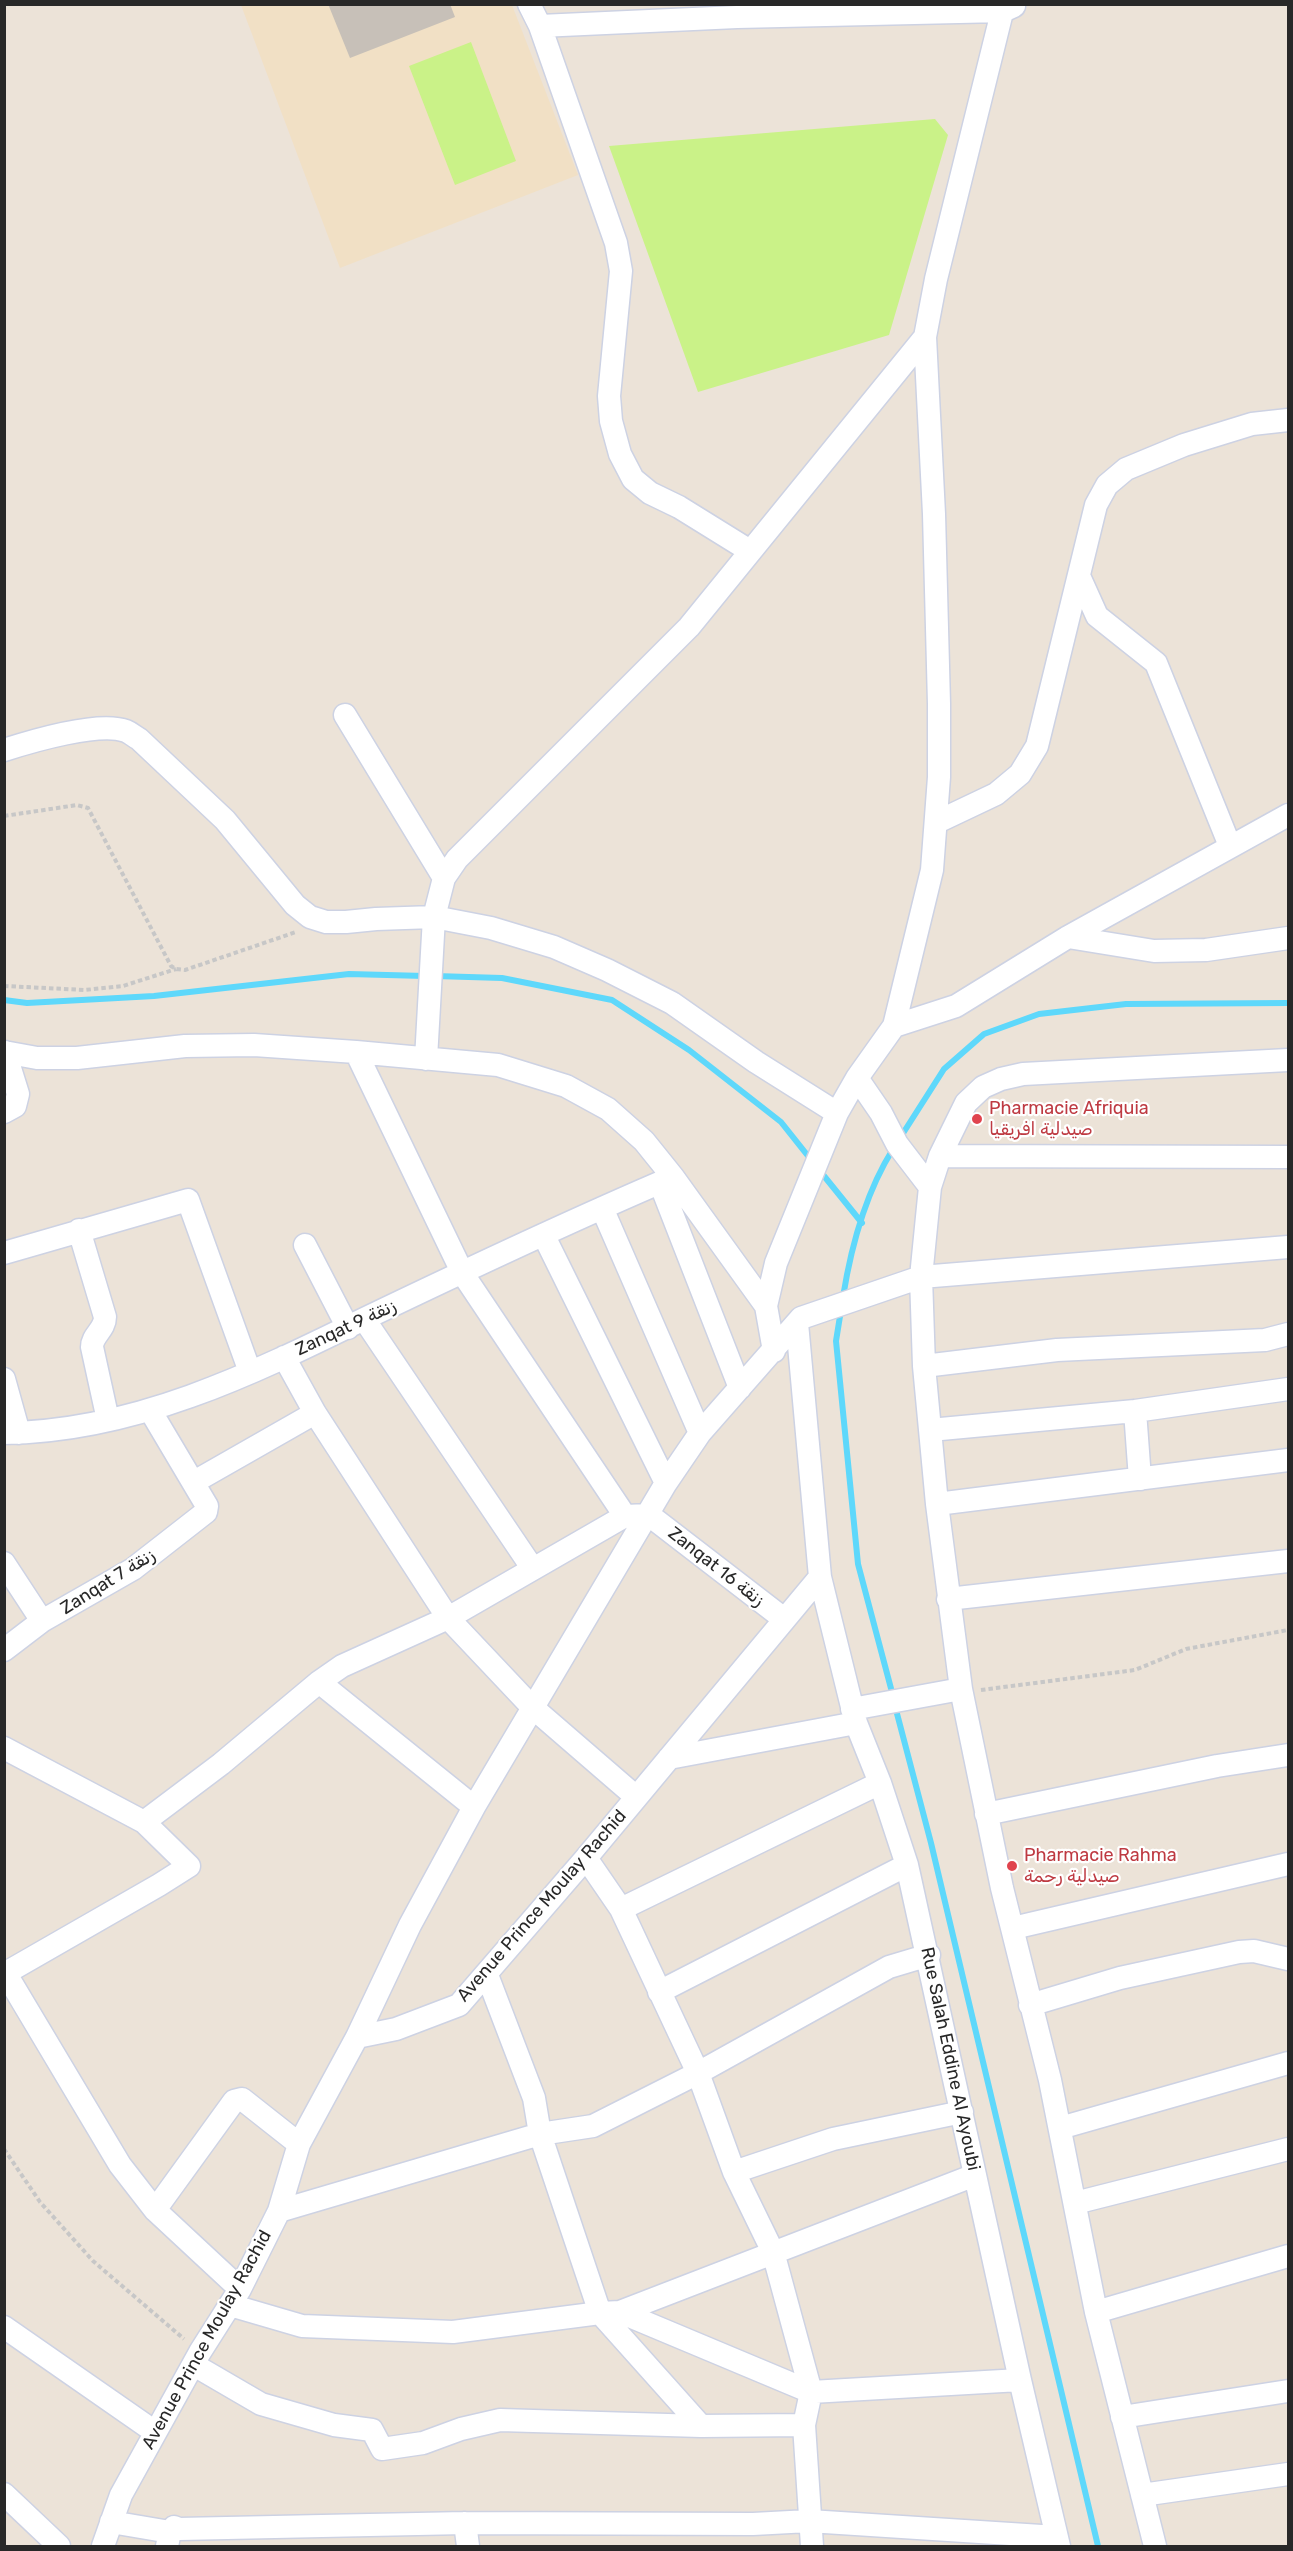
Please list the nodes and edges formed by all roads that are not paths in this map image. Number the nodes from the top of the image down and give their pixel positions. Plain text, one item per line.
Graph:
1 (529, 4) edge
2 (1008, 7) edge
3 (927, 9) edge
4 (736, 11) edge
5 (540, 26) junction
6 (926, 337) junction
7 (1288, 420) edge
8 (750, 551) junction
9 (1079, 576) junction
10 (345, 714) dead end
11 (4, 750) edge
12 (1288, 815) edge
13 (937, 822) junction
14 (1230, 846) junction
15 (444, 878) junction
16 (434, 917) junction
17 (1068, 937) junction
18 (1288, 938) edge
19 (894, 1026) junction
20 (5, 1052) edge
21 (356, 1052) junction
22 (426, 1059) junction
23 (1288, 1060) edge
24 (857, 1078) junction
25 (4, 1112) edge
26 (837, 1113) junction
27 (940, 1156) junction
28 (1288, 1157) edge
29 (667, 1180) junction
30 (930, 1186) junction
31 (602, 1208) junction
32 (79, 1230) junction
33 (544, 1236) junction
34 (305, 1245) dead end
35 (1288, 1247) edge
36 (4, 1252) edge
37 (463, 1274) junction
38 (921, 1277) junction
39 (766, 1306) junction
40 (799, 1320) junction
41 (356, 1323) junction
42 (1288, 1334) edge
43 (774, 1351) junction
44 (284, 1357) junction
45 (924, 1366) junction
46 (250, 1372) junction
47 (4, 1379) edge
48 (740, 1388) junction
49 (1288, 1389) edge
50 (150, 1410) junction
51 (1135, 1411) junction
52 (315, 1413) junction
53 (108, 1420) junction
54 (930, 1430) junction
55 (12, 1433) edge
56 (700, 1433) junction
57 (1288, 1460) edge
58 (1140, 1479) junction
59 (194, 1482) junction
60 (666, 1483) junction
61 (937, 1504) junction
62 (649, 1515) junction
63 (626, 1516) junction
64 (1288, 1561) edge
65 (4, 1563) edge
66 (533, 1569) junction
67 (820, 1577) junction
68 (948, 1599) junction
69 (447, 1618) junction
70 (784, 1619) junction
71 (42, 1621) junction
72 (4, 1650) edge
73 (319, 1682) junction
74 (962, 1691) junction
75 (532, 1707) junction
76 (854, 1716) junction
77 (4, 1748) edge
78 (1288, 1755) edge
79 (669, 1758) junction
80 (880, 1783) junction
81 (635, 1796) junction
82 (474, 1807) junction
83 (986, 1814) junction
84 (144, 1822) junction
85 (586, 1858) junction
86 (1288, 1864) edge
87 (908, 1865) junction
88 (621, 1909) junction
89 (1013, 1928) junction
90 (928, 1955) junction
91 (1288, 1959) edge
92 (5, 1974) edge
93 (487, 1975) junction
94 (659, 1992) junction
95 (1030, 2005) junction
96 (357, 2037) junction
97 (1288, 2063) edge
98 (698, 2073) junction
99 (962, 2112) junction
100 (1060, 2128) junction
101 (540, 2134) junction
102 (299, 2144) junction
103 (1288, 2149) edge
104 (734, 2172) junction
105 (975, 2175) junction
106 (1075, 2203) junction
107 (155, 2210) junction
108 (279, 2211) junction
109 (772, 2252) junction
110 (1288, 2256) edge
111 (235, 2297) junction
112 (610, 2312) junction
113 (1096, 2312) junction
114 (4, 2327) edge
115 (197, 2358) junction
116 (1020, 2380) junction
117 (1288, 2391) edge
118 (811, 2392) junction
119 (1122, 2417) junction
120 (701, 2426) junction
121 (804, 2426) junction
122 (155, 2432) junction
123 (1288, 2474) edge
124 (4, 2494) edge
125 (1142, 2495) junction
126 (808, 2521) junction
127 (111, 2522) junction
128 (465, 2523) junction
129 (172, 2536) edge
130 (1058, 2542) edge
131 (59, 2547) edge
132 (103, 2547) edge
133 (468, 2547) edge
134 (812, 2547) edge
135 (1155, 2547) edge

1 - 5 street
2 - 3 street
2 - 6 street
3 - 4 street
4 - 5 street
5 - 8 street
6 - 8 street
6 - 13 street
7 - 9 street
8 - 15 street
9 - 13 street
9 - 14 street
10 - 15 street
11 - 16 street
12 - 14 street
13 - 19 street
14 - 17 street
15 - 16 street
16 - 22 street
16 - 26 street
17 - 18 street
17 - 19 street
19 - 24 street
20 - 21 street
20 - 25 street
21 - 22 street
21 - 37 street
22 - 29 street
23 - 27 street
24 - 26 street
24 - 30 street
26 - 39 street
27 - 28 street
27 - 30 street
29 - 31 street, Zanqat 9 زنقة
29 - 39 street
29 - 48 street
30 - 38 street
31 - 33 street, Zanqat 9 زنقة
31 - 56 street
32 - 36 street
32 - 46 street
32 - 53 street
33 - 37 street, Zanqat 9 زنقة
33 - 60 street
34 - 41 street
35 - 38 street
37 - 41 street, Zanqat 9 زنقة
37 - 63 street
38 - 40 street
38 - 45 street
39 - 43 street
40 - 43 street
40 - 67 street, Rue Salah Eddine Al Ayoubi
41 - 44 street, Zanqat 9 زنقة
41 - 66 street
42 - 45 street
43 - 48 street
44 - 46 street, Zanqat 9 زنقة
44 - 52 street
45 - 54 street
46 - 50 street, Zanqat 9 زنقة
47 - 55 street
48 - 56 street
49 - 51 street
50 - 53 street, Zanqat 9 زنقة
50 - 59 street
51 - 54 street
51 - 58 street
52 - 59 street
52 - 69 street
53 - 55 street, Zanqat 9 زنقة
54 - 61 street
56 - 60 street
57 - 58 street
58 - 61 street
59 - 71 street, Zanqat 7 زنقة
60 - 62 street
61 - 68 street
62 - 63 street
62 - 70 street, Zanqat 16 زنقة
62 - 75 street
63 - 66 street
64 - 68 street
65 - 71 street
66 - 69 street
67 - 70 street, Avenue Prince Moulay Rachid
67 - 76 street, Rue Salah Eddine Al Ayoubi
68 - 74 street
69 - 73 street
69 - 75 street
70 - 79 street, Avenue Prince Moulay Rachid
71 - 72 street, Zanqat 7 زنقة
73 - 82 street
73 - 84 street
74 - 76 street
74 - 83 street
75 - 81 street
75 - 82 street
76 - 79 street
76 - 80 street, Rue Salah Eddine Al Ayoubi
77 - 84 street
78 - 83 street
79 - 81 street, Avenue Prince Moulay Rachid
80 - 87 street, Rue Salah Eddine Al Ayoubi
80 - 88 street
81 - 85 street, Avenue Prince Moulay Rachid
82 - 96 street
83 - 89 street
84 - 92 street
85 - 88 street
85 - 93 street, Avenue Prince Moulay Rachid
86 - 89 street
87 - 90 street, Rue Salah Eddine Al Ayoubi
87 - 94 street
88 - 94 street
89 - 95 street
90 - 98 street
90 - 99 street, Rue Salah Eddine Al Ayoubi
91 - 95 street
92 - 107 street
93 - 96 street, Avenue Prince Moulay Rachid
93 - 101 street
94 - 98 street
95 - 100 street
96 - 102 street, Avenue Prince Moulay Rachid
97 - 100 street
98 - 101 street
98 - 104 street
99 - 104 street
99 - 105 street, Rue Salah Eddine Al Ayoubi
100 - 106 street
101 - 108 street
101 - 112 street
102 - 107 street
102 - 108 street, Avenue Prince Moulay Rachid
103 - 106 street
104 - 109 street
105 - 109 street
105 - 116 street, Rue Salah Eddine Al Ayoubi
106 - 113 street
107 - 111 street
108 - 111 street, Avenue Prince Moulay Rachid
109 - 112 street
109 - 118 street
110 - 113 street
111 - 112 street
111 - 115 street, Avenue Prince Moulay Rachid
112 - 118 street
112 - 120 street
113 - 119 street
114 - 122 street
115 - 120 street
115 - 122 street, Avenue Prince Moulay Rachid
116 - 118 street
116 - 130 street, Rue Salah Eddine Al Ayoubi
117 - 119 street
118 - 121 street
119 - 125 street
120 - 121 street
121 - 126 street
122 - 127 street, Avenue Prince Moulay Rachid
123 - 125 street
124 - 131 street
125 - 135 street
126 - 128 street
126 - 130 street
126 - 134 street
127 - 129 street
127 - 132 street, Avenue Prince Moulay Rachid
128 - 129 street
128 - 133 street

